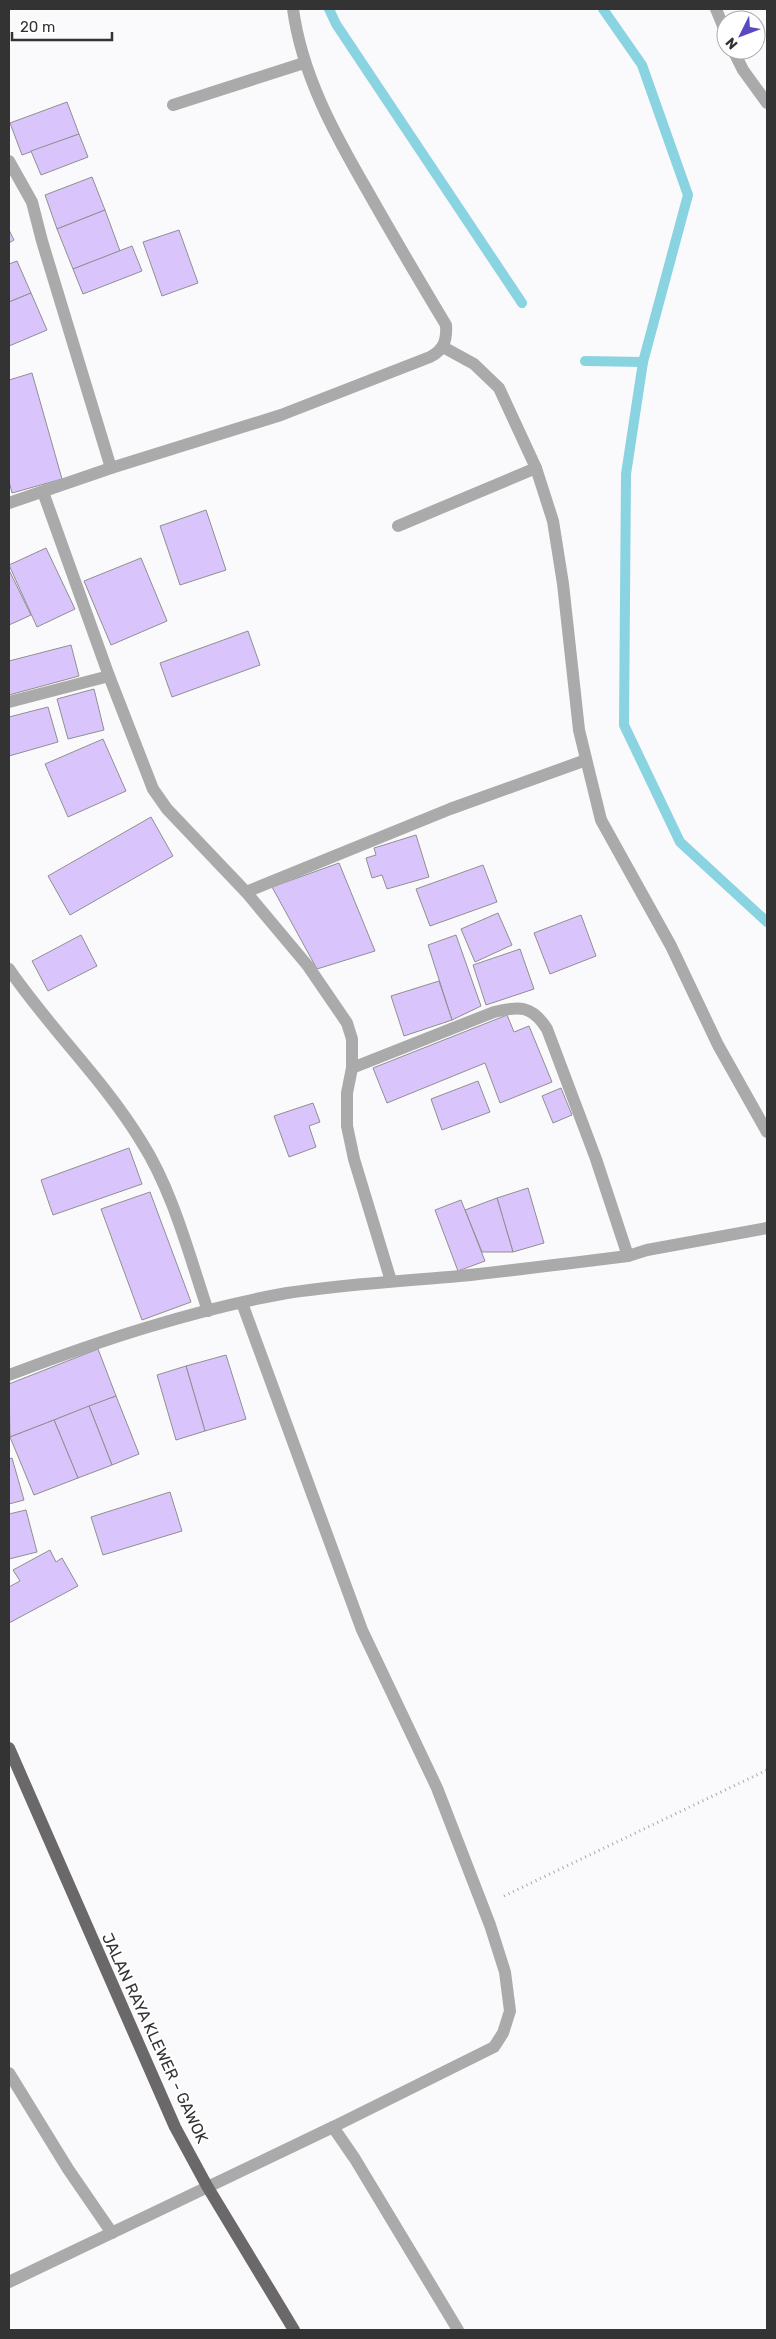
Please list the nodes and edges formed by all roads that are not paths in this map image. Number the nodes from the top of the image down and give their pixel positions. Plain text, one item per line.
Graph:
1 (293, 9) edge
2 (738, 60) edge
3 (304, 63) junction
4 (767, 103) edge
5 (173, 105) dead end
6 (9, 160) edge
7 (443, 347) junction
8 (111, 468) junction
9 (536, 468) junction
10 (43, 492) junction
11 (9, 503) edge
12 (398, 526) dead end
13 (109, 676) junction
14 (9, 702) edge
15 (586, 760) junction
16 (246, 892) junction
17 (9, 969) edge
18 (352, 1068) junction
19 (767, 1132) edge
20 (767, 1228) edge
21 (628, 1256) junction
22 (391, 1281) junction
23 (242, 1303) junction
24 (208, 1311) junction
25 (9, 1375) edge
26 (9, 1748) edge
27 (9, 2073) edge
28 (333, 2126) junction
29 (207, 2186) junction
30 (112, 2233) junction
31 (9, 2282) edge
32 (294, 2330) edge
33 (458, 2330) edge

1 - 3 street
2 - 4 street
3 - 5 street
3 - 7 street
6 - 8 street
7 - 8 street
7 - 9 street
8 - 10 street
9 - 12 street
9 - 15 street
10 - 11 street
10 - 13 street
13 - 14 street
13 - 16 street
15 - 16 street
15 - 19 street
16 - 18 street
17 - 24 street
18 - 21 street
18 - 22 street
20 - 21 street
21 - 22 street
22 - 23 street
23 - 24 street
23 - 28 street
24 - 25 street
26 - 29 main road, JALAN RAYA KLEWER - GAWOK
27 - 30 street
28 - 29 street
28 - 33 street
29 - 30 street
29 - 32 main road, JALAN RAYA KLEWER - GAWOK
30 - 31 street

